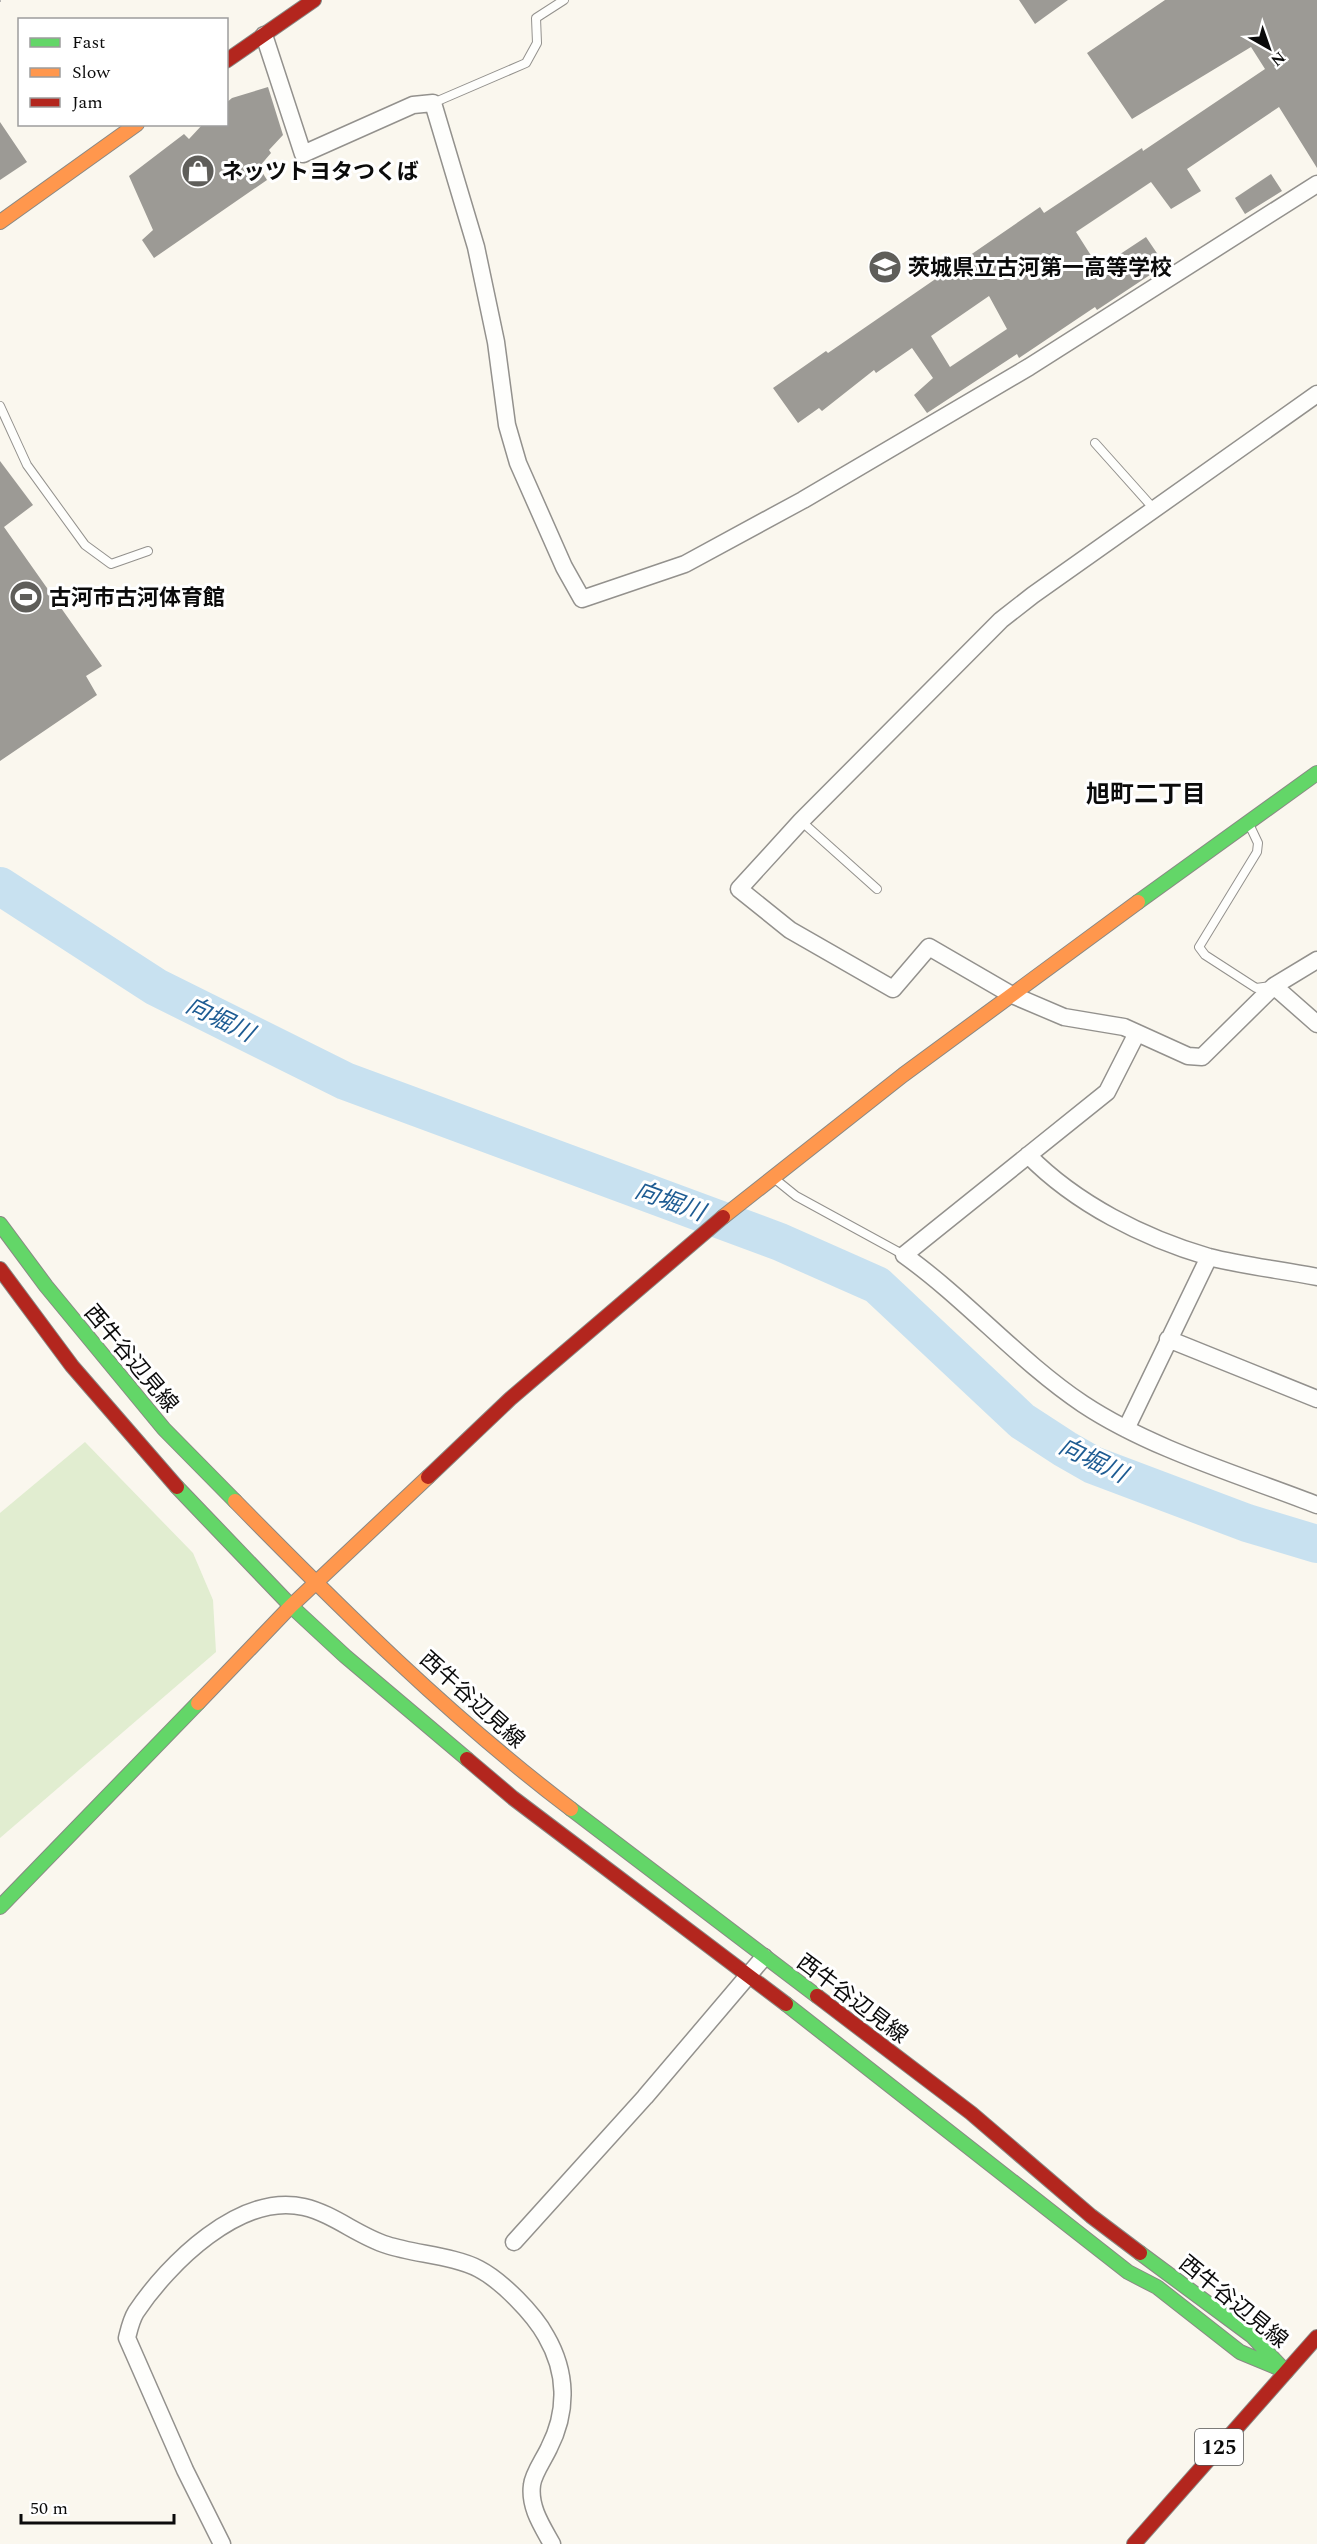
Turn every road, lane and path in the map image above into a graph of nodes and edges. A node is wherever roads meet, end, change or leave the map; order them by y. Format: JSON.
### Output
{"nodes":[{"id":1,"x":314,"y":0,"type":"edge"},
{"id":2,"x":564,"y":0,"type":"edge"},
{"id":3,"x":264,"y":35,"type":"junction"},
{"id":4,"x":228,"y":60,"type":"edge"},
{"id":5,"x":433,"y":103,"type":"junction"},
{"id":6,"x":134,"y":126,"type":"edge"},
{"id":7,"x":1317,"y":184,"type":"edge"},
{"id":8,"x":0,"y":222,"type":"edge"},
{"id":9,"x":1317,"y":394,"type":"edge"},
{"id":10,"x":0,"y":406,"type":"edge"},
{"id":11,"x":1095,"y":443,"type":"dead end"},
{"id":12,"x":1154,"y":509,"type":"junction"},
{"id":13,"x":148,"y":551,"type":"dead end"},
{"id":14,"x":1317,"y":773,"type":"edge"},
{"id":15,"x":801,"y":821,"type":"junction"},
{"id":16,"x":1248,"y":822,"type":"junction"},
{"id":17,"x":877,"y":889,"type":"dead end"},
{"id":18,"x":1317,"y":960,"type":"edge"},
{"id":19,"x":1274,"y":986,"type":"junction"},
{"id":20,"x":1010,"y":994,"type":"junction"},
{"id":21,"x":1317,"y":1024,"type":"edge"},
{"id":22,"x":1137,"y":1033,"type":"junction"},
{"id":23,"x":1028,"y":1155,"type":"junction"},
{"id":24,"x":772,"y":1177,"type":"junction"},
{"id":25,"x":0,"y":1224,"type":"edge"},
{"id":26,"x":904,"y":1255,"type":"junction"},
{"id":27,"x":1209,"y":1257,"type":"junction"},
{"id":28,"x":0,"y":1269,"type":"edge"},
{"id":29,"x":1317,"y":1277,"type":"edge"},
{"id":30,"x":1168,"y":1339,"type":"junction"},
{"id":31,"x":1317,"y":1399,"type":"edge"},
{"id":32,"x":1126,"y":1429,"type":"junction"},
{"id":33,"x":1317,"y":1505,"type":"edge"},
{"id":34,"x":315,"y":1582,"type":"junction"},
{"id":35,"x":291,"y":1606,"type":"junction"},
{"id":36,"x":0,"y":1907,"type":"edge"},
{"id":37,"x":764,"y":1958,"type":"junction"},
{"id":38,"x":749,"y":1976,"type":"junction"},
{"id":39,"x":514,"y":2242,"type":"dead end"},
{"id":40,"x":1317,"y":2337,"type":"edge"},
{"id":41,"x":1286,"y":2372,"type":"junction"},
{"id":42,"x":222,"y":2544,"type":"edge"},
{"id":43,"x":552,"y":2544,"type":"edge"},
{"id":44,"x":1134,"y":2544,"type":"edge"}],
"edges":[{"from":1,"to":3,"type":"main road"},
{"from":2,"to":5,"type":"lane"},
{"from":3,"to":4,"type":"main road"},
{"from":3,"to":5,"type":"street"},
{"from":5,"to":7,"type":"street"},
{"from":6,"to":8,"type":"main road"},
{"from":9,"to":12,"type":"street"},
{"from":10,"to":13,"type":"lane"},
{"from":11,"to":12,"type":"lane"},
{"from":12,"to":15,"type":"street"},
{"from":14,"to":16,"type":"main road"},
{"from":15,"to":17,"type":"lane"},
{"from":15,"to":20,"type":"street"},
{"from":16,"to":19,"type":"lane"},
{"from":16,"to":20,"type":"main road"},
{"from":18,"to":19,"type":"street"},
{"from":19,"to":21,"type":"street"},
{"from":19,"to":22,"type":"street"},
{"from":20,"to":22,"type":"street"},
{"from":20,"to":24,"type":"main road"},
{"from":22,"to":23,"type":"street"},
{"from":23,"to":26,"type":"street"},
{"from":23,"to":27,"type":"street"},
{"from":24,"to":26,"type":"lane"},
{"from":24,"to":34,"type":"main road"},
{"from":25,"to":34,"type":"main road","name":"西牛谷辺見線"},
{"from":26,"to":32,"type":"street"},
{"from":27,"to":29,"type":"street"},
{"from":27,"to":30,"type":"street"},
{"from":28,"to":35,"type":"main road","name":"西牛谷辺見線"},
{"from":30,"to":31,"type":"street"},
{"from":30,"to":32,"type":"street"},
{"from":32,"to":33,"type":"street"},
{"from":34,"to":35,"type":"main road"},
{"from":34,"to":37,"type":"main road","name":"西牛谷辺見線"},
{"from":35,"to":36,"type":"main road"},
{"from":35,"to":38,"type":"main road","name":"西牛谷辺見線"},
{"from":37,"to":38,"type":"street"},
{"from":37,"to":41,"type":"main road","name":"西牛谷辺見線"},
{"from":38,"to":39,"type":"street"},
{"from":38,"to":41,"type":"main road","name":"西牛谷辺見線"},
{"from":40,"to":41,"type":"main road","number":"125"},
{"from":41,"to":44,"type":"main road","number":"125"},
{"from":42,"to":43,"type":"street"}]}
